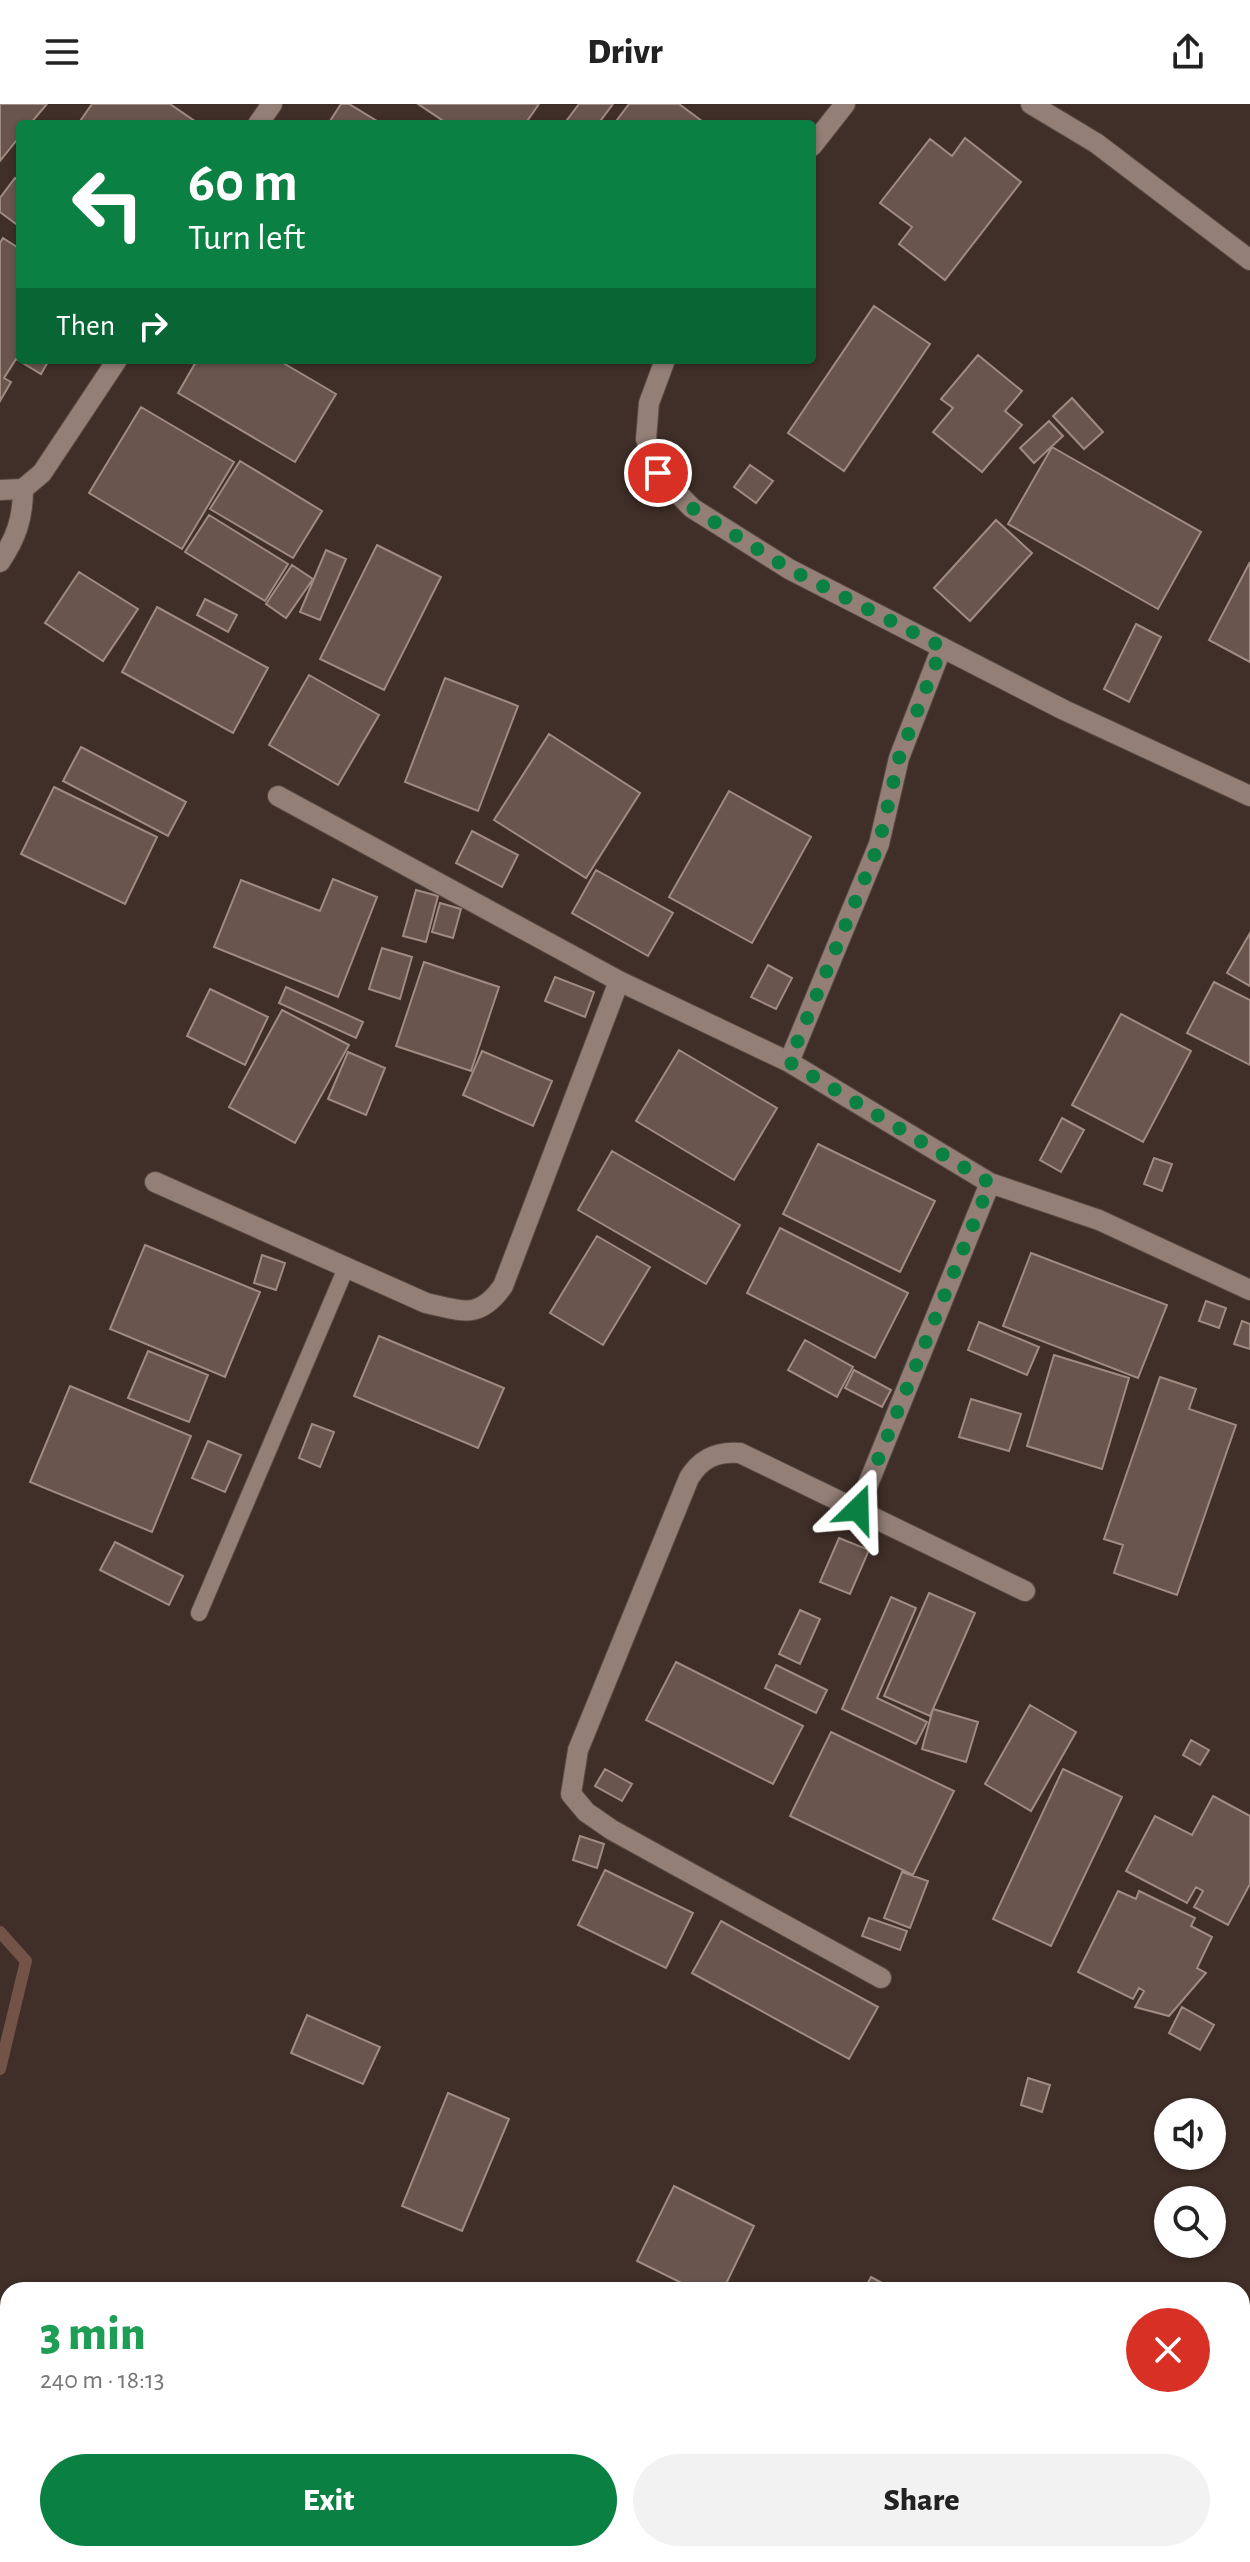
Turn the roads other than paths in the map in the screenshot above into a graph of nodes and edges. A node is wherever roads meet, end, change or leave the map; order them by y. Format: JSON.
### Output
{"nodes":[{"id":1,"x":845,"y":104,"type":"edge"},
{"id":2,"x":1031,"y":104,"type":"edge"},
{"id":3,"x":816,"y":141,"type":"edge"},
{"id":4,"x":1250,"y":260,"type":"edge"},
{"id":5,"x":114,"y":364,"type":"edge"},
{"id":6,"x":664,"y":364,"type":"edge"},
{"id":7,"x":23,"y":489,"type":"junction"},
{"id":8,"x":0,"y":490,"type":"edge"},
{"id":9,"x":0,"y":562,"type":"edge"},
{"id":10,"x":942,"y":647,"type":"junction"},
{"id":11,"x":278,"y":796,"type":"dead end"},
{"id":12,"x":1250,"y":796,"type":"edge"},
{"id":13,"x":619,"y":981,"type":"junction"},
{"id":14,"x":789,"y":1062,"type":"junction"},
{"id":15,"x":155,"y":1182,"type":"dead end"},
{"id":16,"x":990,"y":1183,"type":"junction"},
{"id":17,"x":346,"y":1268,"type":"junction"},
{"id":18,"x":1250,"y":1290,"type":"edge"},
{"id":19,"x":858,"y":1509,"type":"junction"},
{"id":20,"x":1025,"y":1591,"type":"dead end"},
{"id":21,"x":199,"y":1613,"type":"dead end"},
{"id":22,"x":881,"y":1978,"type":"dead end"}],
"edges":[{"from":1,"to":3,"type":"street"},
{"from":2,"to":4,"type":"street"},
{"from":5,"to":7,"type":"street"},
{"from":6,"to":10,"type":"street"},
{"from":7,"to":8,"type":"street"},
{"from":7,"to":9,"type":"street"},
{"from":10,"to":12,"type":"street"},
{"from":10,"to":14,"type":"street"},
{"from":11,"to":13,"type":"street"},
{"from":13,"to":14,"type":"street"},
{"from":13,"to":17,"type":"street"},
{"from":14,"to":16,"type":"street"},
{"from":15,"to":17,"type":"street"},
{"from":16,"to":18,"type":"street"},
{"from":16,"to":19,"type":"street"},
{"from":17,"to":21,"type":"lane"},
{"from":19,"to":20,"type":"street"},
{"from":19,"to":22,"type":"street"}]}
